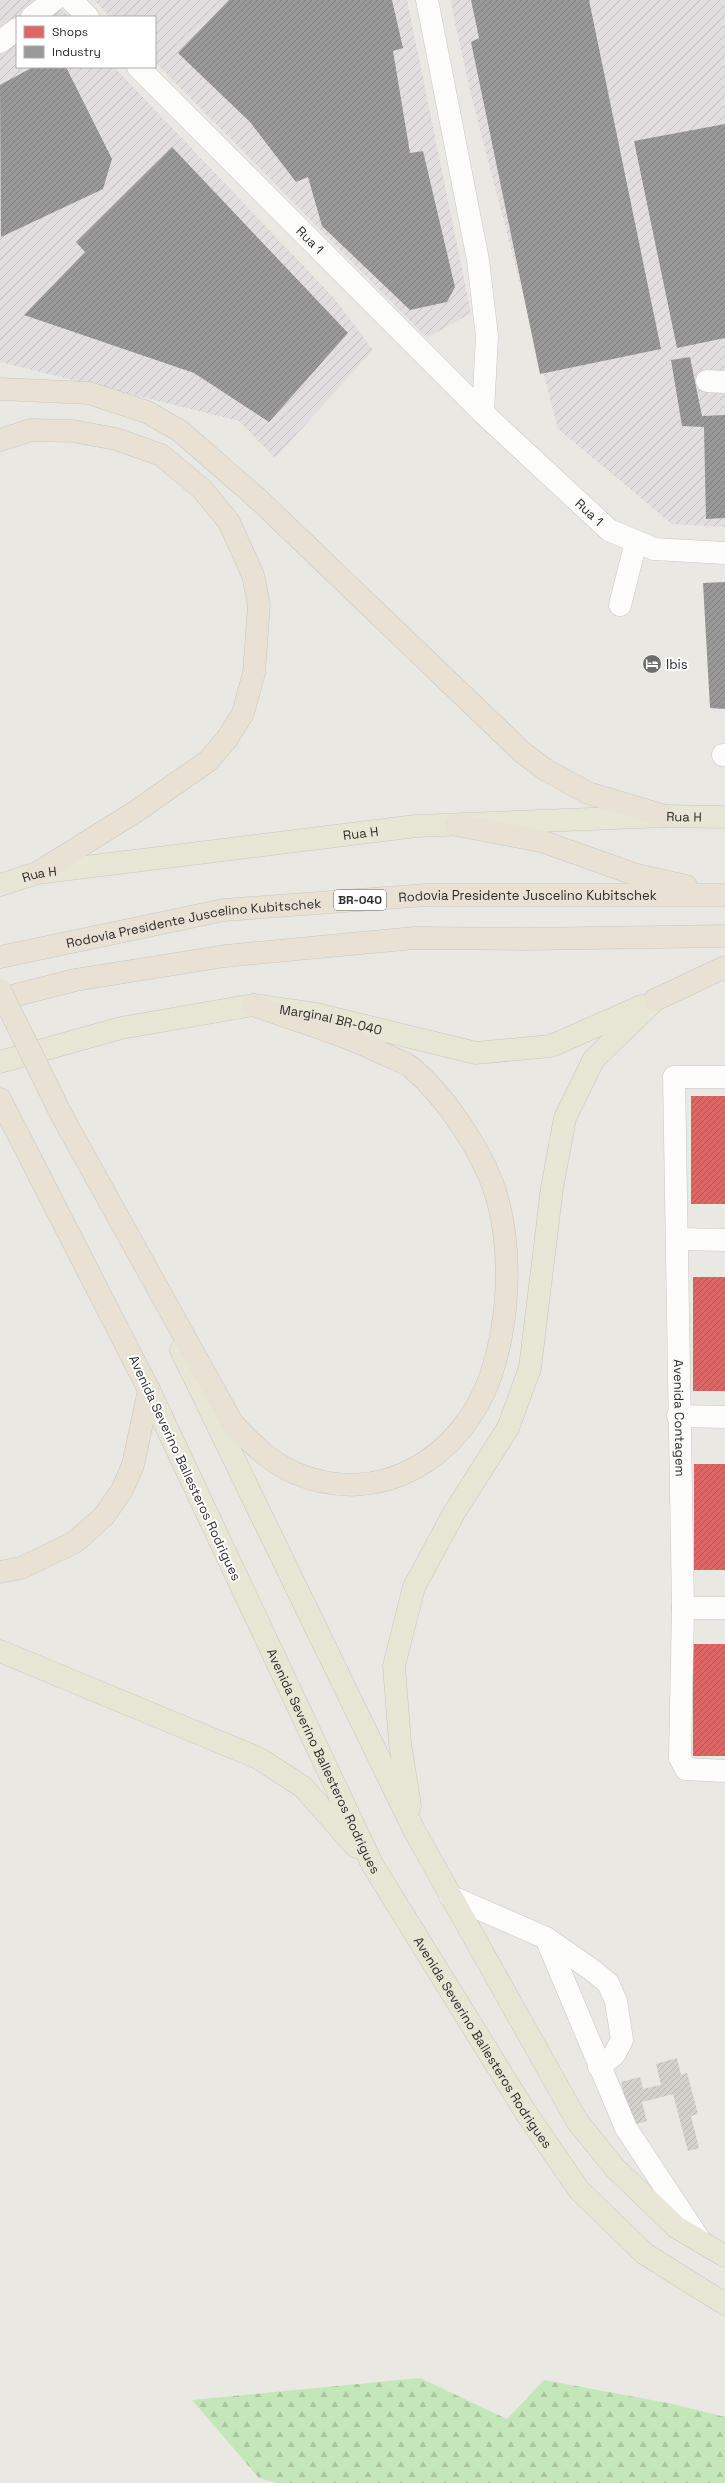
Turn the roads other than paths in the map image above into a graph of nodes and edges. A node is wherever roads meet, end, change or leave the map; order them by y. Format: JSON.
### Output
{"nodes":[{"id":1,"x":54,"y":0,"type":"edge"},
{"id":2,"x":71,"y":0,"type":"edge"},
{"id":3,"x":427,"y":0,"type":"edge"},
{"id":4,"x":33,"y":16,"type":"edge"},
{"id":5,"x":87,"y":16,"type":"edge"},
{"id":6,"x":16,"y":30,"type":"edge"},
{"id":7,"x":0,"y":42,"type":"edge"},
{"id":8,"x":139,"y":68,"type":"edge"},
{"id":9,"x":0,"y":389,"type":"edge"},
{"id":10,"x":482,"y":413,"type":"junction"},
{"id":11,"x":0,"y":440,"type":"edge"},
{"id":12,"x":636,"y":542,"type":"junction"},
{"id":13,"x":725,"y":553,"type":"edge"},
{"id":14,"x":620,"y":604,"type":"dead end"},
{"id":15,"x":665,"y":816,"type":"junction"},
{"id":16,"x":725,"y":817,"type":"edge"},
{"id":17,"x":456,"y":825,"type":"junction"},
{"id":18,"x":37,"y":873,"type":"junction"},
{"id":19,"x":0,"y":885,"type":"edge"},
{"id":20,"x":724,"y":895,"type":"edge"},
{"id":21,"x":725,"y":936,"type":"edge"},
{"id":22,"x":0,"y":957,"type":"edge"},
{"id":23,"x":725,"y":967,"type":"edge"},
{"id":24,"x":0,"y":990,"type":"edge"},
{"id":25,"x":0,"y":999,"type":"edge"},
{"id":26,"x":655,"y":1000,"type":"junction"},
{"id":27,"x":253,"y":1005,"type":"junction"},
{"id":28,"x":0,"y":1062,"type":"edge"},
{"id":29,"x":725,"y":1077,"type":"edge"},
{"id":30,"x":0,"y":1099,"type":"edge"},
{"id":31,"x":117,"y":1216,"type":"junction"},
{"id":32,"x":678,"y":1239,"type":"junction"},
{"id":33,"x":725,"y":1240,"type":"edge"},
{"id":34,"x":149,"y":1390,"type":"junction"},
{"id":35,"x":678,"y":1416,"type":"junction"},
{"id":36,"x":725,"y":1417,"type":"edge"},
{"id":37,"x":0,"y":1572,"type":"edge"},
{"id":38,"x":683,"y":1608,"type":"junction"},
{"id":39,"x":725,"y":1608,"type":"edge"},
{"id":40,"x":0,"y":1651,"type":"edge"},
{"id":41,"x":725,"y":1771,"type":"edge"},
{"id":42,"x":414,"y":1830,"type":"junction"},
{"id":43,"x":372,"y":1864,"type":"junction"},
{"id":44,"x":450,"y":1896,"type":"junction"},
{"id":45,"x":546,"y":1938,"type":"junction"},
{"id":46,"x":599,"y":2066,"type":"junction"},
{"id":47,"x":701,"y":2242,"type":"junction"},
{"id":48,"x":725,"y":2256,"type":"edge"},
{"id":49,"x":725,"y":2304,"type":"edge"}],
"edges":[{"from":1,"to":4,"type":"lane"},
{"from":2,"to":5,"type":"lane"},
{"from":3,"to":10,"type":"lane"},
{"from":6,"to":7,"type":"lane"},
{"from":8,"to":10,"type":"lane","name":"Rua 1"},
{"from":9,"to":15,"type":"highway"},
{"from":10,"to":12,"type":"lane","name":"Rua 1"},
{"from":11,"to":18,"type":"highway"},
{"from":12,"to":13,"type":"lane","name":"Rua 1"},
{"from":12,"to":14,"type":"lane"},
{"from":15,"to":16,"type":"main road","name":"Rua H"},
{"from":15,"to":17,"type":"main road","name":"Rua H"},
{"from":17,"to":18,"type":"main road","name":"Rua H"},
{"from":17,"to":20,"type":"highway"},
{"from":18,"to":19,"type":"main road","name":"Rua H"},
{"from":20,"to":22,"type":"highway","name":"Rodovia Presidente Juscelino Kubitschek","number":"BR-040"},
{"from":21,"to":25,"type":"highway"},
{"from":23,"to":26,"type":"highway"},
{"from":24,"to":31,"type":"highway","bridge":true},
{"from":26,"to":27,"type":"main road","name":"Marginal BR-040"},
{"from":26,"to":42,"type":"main road"},
{"from":27,"to":28,"type":"main road","name":"Marginal BR-040"},
{"from":27,"to":31,"type":"highway"},
{"from":29,"to":32,"type":"lane","name":"Avenida Contagem"},
{"from":30,"to":34,"type":"highway","name":"Avenida Severino Ballesteros Rodrigues"},
{"from":31,"to":42,"type":"main road"},
{"from":32,"to":33,"type":"lane"},
{"from":32,"to":35,"type":"lane","name":"Avenida Contagem"},
{"from":34,"to":37,"type":"highway"},
{"from":34,"to":43,"type":"main road","name":"Avenida Severino Ballesteros Rodrigues"},
{"from":35,"to":36,"type":"lane"},
{"from":35,"to":38,"type":"lane","name":"Avenida Contagem"},
{"from":38,"to":39,"type":"lane"},
{"from":38,"to":41,"type":"lane","name":"Avenida Contagem"},
{"from":40,"to":43,"type":"main road"},
{"from":42,"to":44,"type":"main road"},
{"from":43,"to":49,"type":"main road","name":"Avenida Severino Ballesteros Rodrigues"},
{"from":44,"to":45,"type":"lane"},
{"from":44,"to":47,"type":"main road"},
{"from":45,"to":46,"type":"lane"},
{"from":45,"to":46,"type":"lane"},
{"from":46,"to":47,"type":"lane"},
{"from":47,"to":48,"type":"main road"}]}
